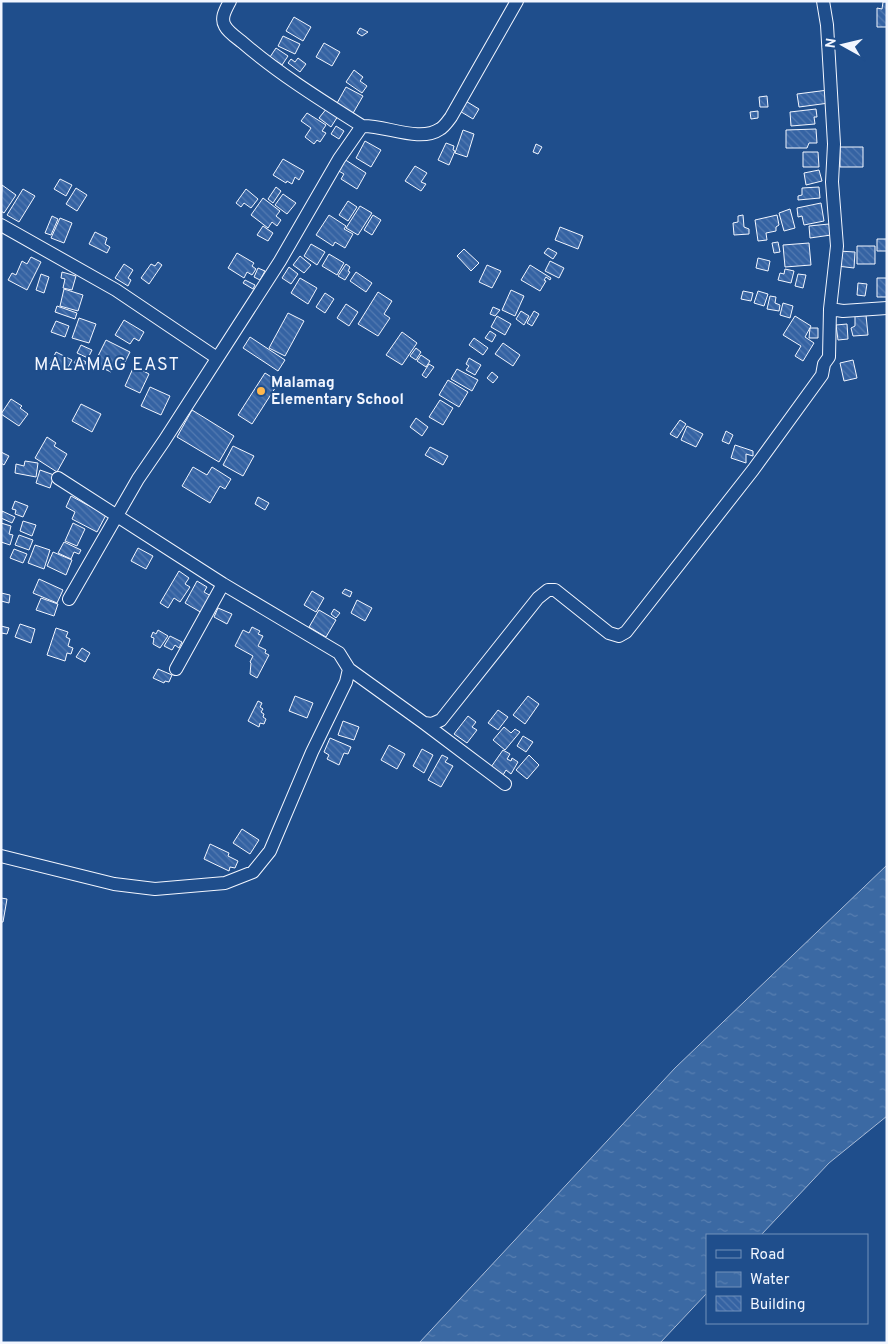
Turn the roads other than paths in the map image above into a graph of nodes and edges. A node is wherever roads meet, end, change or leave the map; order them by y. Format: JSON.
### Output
{"nodes":[{"id":1,"x":230,"y":1,"type":"edge"},
{"id":2,"x":517,"y":1,"type":"edge"},
{"id":3,"x":823,"y":1,"type":"edge"},
{"id":4,"x":362,"y":126,"type":"junction"},
{"id":5,"x":1,"y":225,"type":"edge"},
{"id":6,"x":887,"y":308,"type":"edge"},
{"id":7,"x":830,"y":309,"type":"junction"},
{"id":8,"x":217,"y":358,"type":"junction"},
{"id":9,"x":58,"y":478,"type":"dead end"},
{"id":10,"x":116,"y":516,"type":"junction"},
{"id":11,"x":223,"y":584,"type":"junction"},
{"id":12,"x":69,"y":599,"type":"dead end"},
{"id":13,"x":176,"y":669,"type":"dead end"},
{"id":14,"x":348,"y":669,"type":"junction"},
{"id":15,"x":424,"y":723,"type":"junction"},
{"id":16,"x":504,"y":784,"type":"dead end"},
{"id":17,"x":1,"y":856,"type":"edge"}],
"edges":[{"from":1,"to":4,"type":"street"},
{"from":2,"to":4,"type":"street"},
{"from":3,"to":7,"type":"street"},
{"from":4,"to":8,"type":"street"},
{"from":5,"to":8,"type":"street"},
{"from":6,"to":7,"type":"street"},
{"from":7,"to":15,"type":"street"},
{"from":8,"to":10,"type":"street"},
{"from":9,"to":10,"type":"street"},
{"from":10,"to":11,"type":"street"},
{"from":10,"to":12,"type":"street"},
{"from":11,"to":13,"type":"street"},
{"from":11,"to":14,"type":"street"},
{"from":14,"to":15,"type":"street"},
{"from":14,"to":17,"type":"street"},
{"from":15,"to":16,"type":"street"}]}
